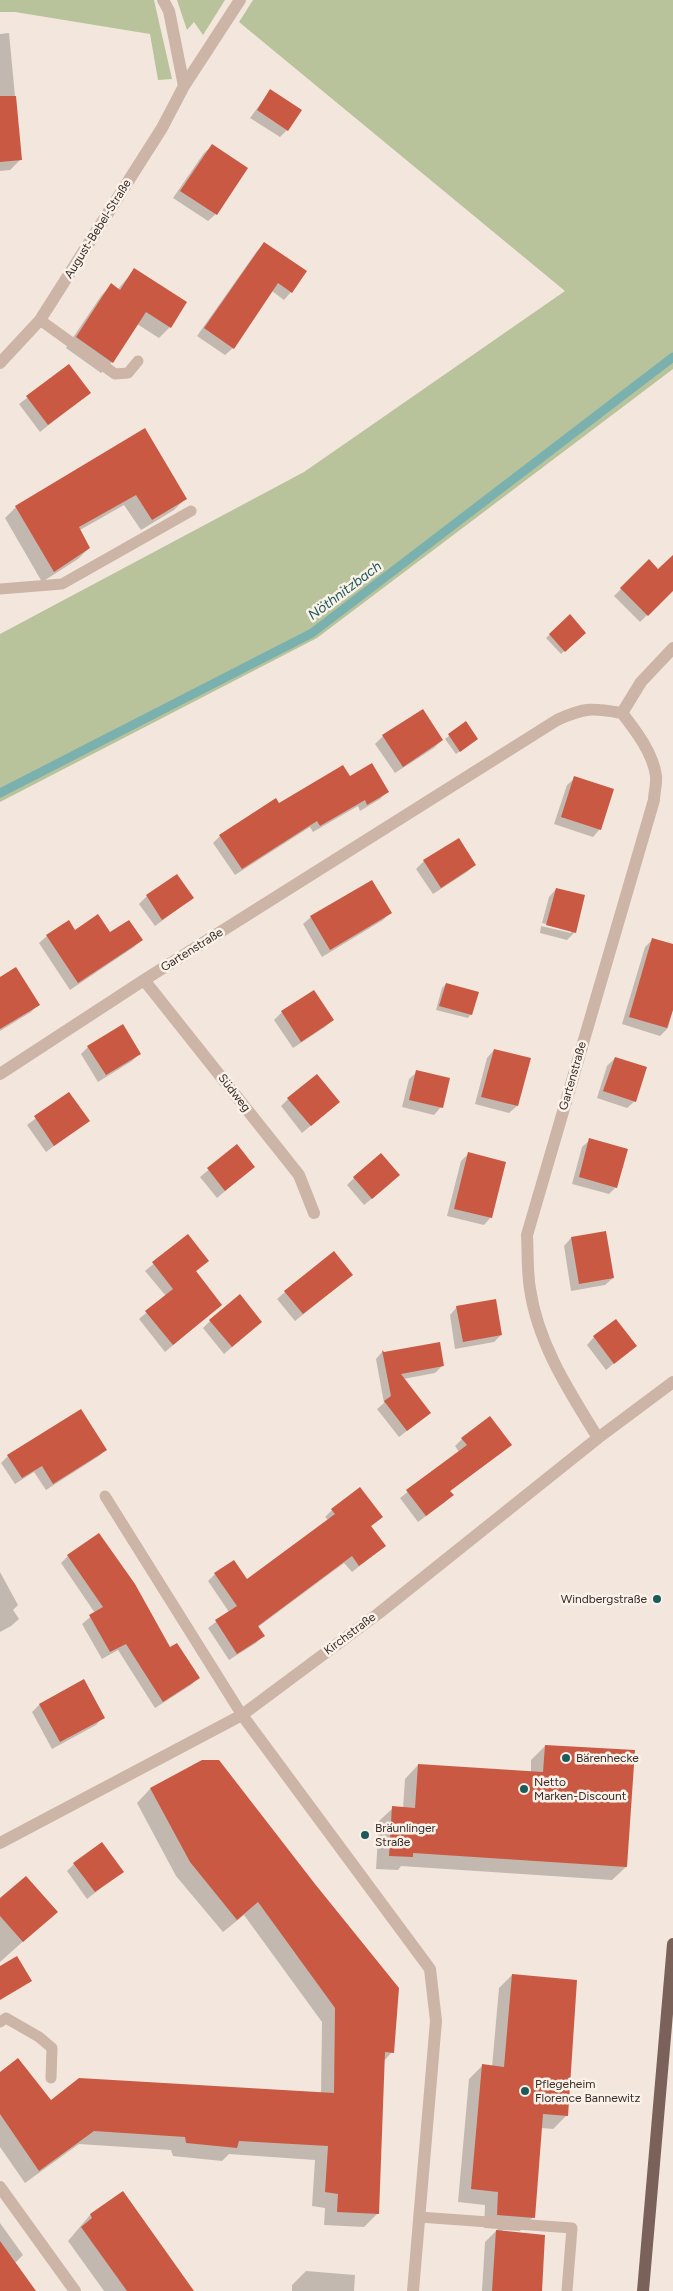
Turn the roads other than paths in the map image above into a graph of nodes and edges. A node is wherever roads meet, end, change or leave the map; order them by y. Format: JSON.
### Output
{"nodes":[{"id":1,"x":163,"y":0,"type":"edge"},
{"id":2,"x":240,"y":0,"type":"edge"},
{"id":3,"x":184,"y":86,"type":"junction"},
{"id":4,"x":40,"y":320,"type":"junction"},
{"id":5,"x":138,"y":362,"type":"dead end"},
{"id":6,"x":0,"y":363,"type":"edge"},
{"id":7,"x":191,"y":511,"type":"dead end"},
{"id":8,"x":0,"y":589,"type":"edge"},
{"id":9,"x":673,"y":648,"type":"edge"},
{"id":10,"x":622,"y":713,"type":"junction"},
{"id":11,"x":144,"y":980,"type":"junction"},
{"id":12,"x":0,"y":1074,"type":"edge"},
{"id":13,"x":314,"y":1213,"type":"dead end"},
{"id":14,"x":673,"y":1382,"type":"edge"},
{"id":15,"x":598,"y":1438,"type":"junction"},
{"id":16,"x":105,"y":1496,"type":"dead end"},
{"id":17,"x":242,"y":1715,"type":"junction"},
{"id":18,"x":0,"y":1843,"type":"edge"},
{"id":19,"x":673,"y":1944,"type":"edge"},
{"id":20,"x":0,"y":2022,"type":"edge"},
{"id":21,"x":51,"y":2078,"type":"dead end"},
{"id":22,"x":0,"y":2187,"type":"edge"},
{"id":23,"x":419,"y":2217,"type":"junction"},
{"id":24,"x":75,"y":2291,"type":"edge"},
{"id":25,"x":413,"y":2291,"type":"edge"},
{"id":26,"x":567,"y":2291,"type":"edge"},
{"id":27,"x":643,"y":2291,"type":"edge"}],
"edges":[{"from":1,"to":3,"type":"street"},
{"from":2,"to":3,"type":"street","name":"August-Bebel-Straße"},
{"from":3,"to":4,"type":"street","name":"August-Bebel-Straße"},
{"from":4,"to":5,"type":"lane"},
{"from":4,"to":6,"type":"street","name":"August-Bebel-Straße"},
{"from":7,"to":8,"type":"lane"},
{"from":9,"to":10,"type":"street"},
{"from":10,"to":11,"type":"street","name":"Gartenstraße"},
{"from":10,"to":15,"type":"street","name":"Gartenstraße"},
{"from":11,"to":12,"type":"street","name":"Gartenstraße"},
{"from":11,"to":13,"type":"street","name":"Südweg"},
{"from":14,"to":15,"type":"street","name":"Kirchstraße"},
{"from":15,"to":17,"type":"street","name":"Kirchstraße"},
{"from":16,"to":17,"type":"lane"},
{"from":17,"to":18,"type":"street","name":"Kirchstraße"},
{"from":17,"to":23,"type":"street"},
{"from":19,"to":27,"type":"main road"},
{"from":20,"to":21,"type":"lane"},
{"from":22,"to":24,"type":"street"},
{"from":23,"to":25,"type":"street"},
{"from":23,"to":26,"type":"lane"}]}
